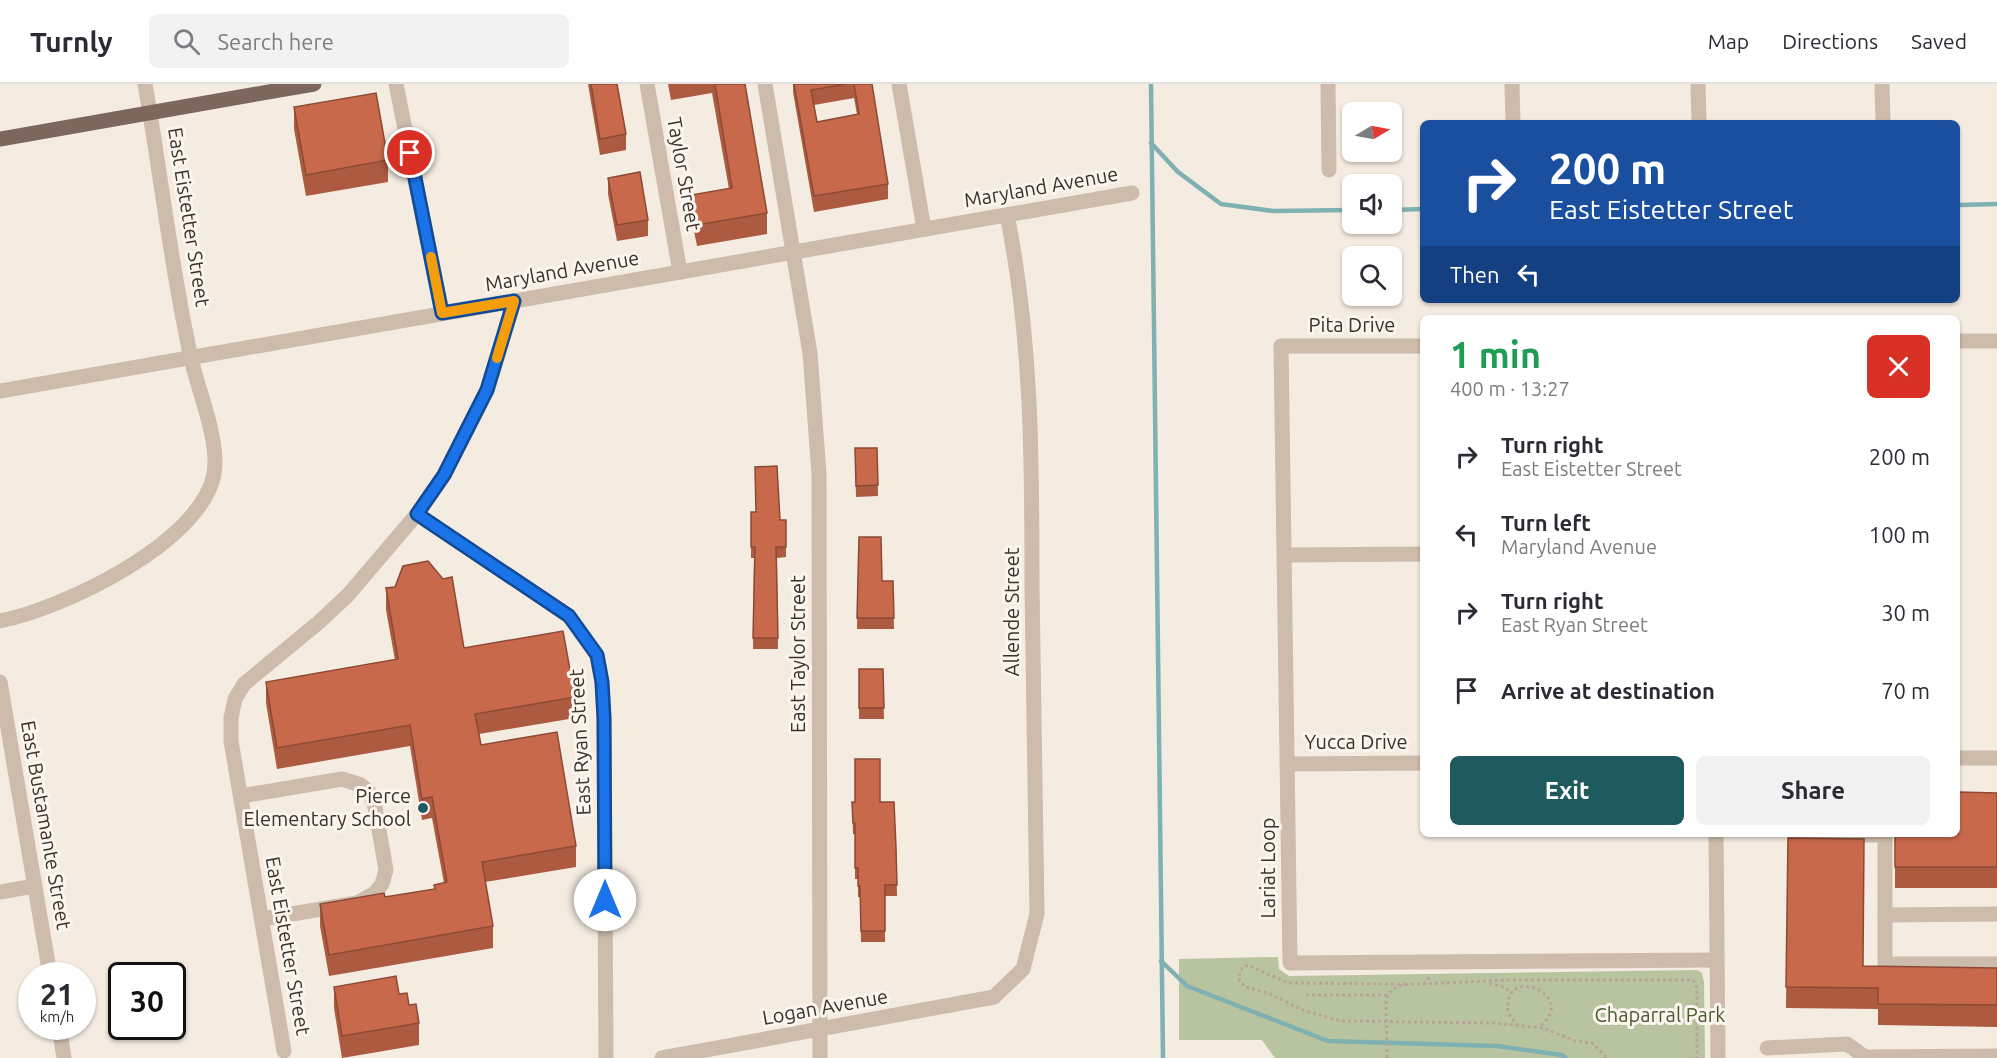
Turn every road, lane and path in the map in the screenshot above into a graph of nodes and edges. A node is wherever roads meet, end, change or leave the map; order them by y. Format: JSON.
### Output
{"nodes":[{"id":1,"x":146,"y":84,"type":"edge"},
{"id":2,"x":314,"y":84,"type":"edge"},
{"id":3,"x":396,"y":84,"type":"edge"},
{"id":4,"x":647,"y":84,"type":"edge"},
{"id":5,"x":765,"y":84,"type":"edge"},
{"id":6,"x":899,"y":84,"type":"edge"},
{"id":7,"x":1328,"y":84,"type":"edge"},
{"id":8,"x":1512,"y":84,"type":"edge"},
{"id":9,"x":1698,"y":84,"type":"edge"},
{"id":10,"x":1882,"y":84,"type":"edge"},
{"id":11,"x":150,"y":112,"type":"junction"},
{"id":12,"x":1513,"y":120,"type":"edge"},
{"id":13,"x":1699,"y":120,"type":"edge"},
{"id":14,"x":1882,"y":120,"type":"edge"},
{"id":15,"x":0,"y":139,"type":"edge"},
{"id":16,"x":1329,"y":170,"type":"dead end"},
{"id":17,"x":1132,"y":193,"type":"dead end"},
{"id":18,"x":1007,"y":215,"type":"junction"},
{"id":19,"x":924,"y":229,"type":"junction"},
{"id":20,"x":794,"y":252,"type":"junction"},
{"id":21,"x":681,"y":272,"type":"junction"},
{"id":22,"x":514,"y":301,"type":"junction"},
{"id":23,"x":442,"y":313,"type":"junction"},
{"id":24,"x":1997,"y":340,"type":"edge"},
{"id":25,"x":1960,"y":341,"type":"edge"},
{"id":26,"x":1281,"y":346,"type":"joint"},
{"id":27,"x":1420,"y":346,"type":"edge"},
{"id":28,"x":191,"y":357,"type":"junction"},
{"id":29,"x":0,"y":391,"type":"edge"},
{"id":30,"x":417,"y":514,"type":"junction"},
{"id":31,"x":1420,"y":554,"type":"edge"},
{"id":32,"x":1286,"y":555,"type":"junction"},
{"id":33,"x":0,"y":621,"type":"edge"},
{"id":34,"x":0,"y":682,"type":"edge"},
{"id":35,"x":6,"y":754,"type":"edge"},
{"id":36,"x":1960,"y":758,"type":"edge"},
{"id":37,"x":1997,"y":758,"type":"edge"},
{"id":38,"x":1420,"y":763,"type":"edge"},
{"id":39,"x":1288,"y":764,"type":"junction"},
{"id":40,"x":241,"y":796,"type":"junction"},
{"id":41,"x":1716,"y":837,"type":"edge"},
{"id":42,"x":1885,"y":837,"type":"edge"},
{"id":43,"x":34,"y":886,"type":"junction"},
{"id":44,"x":0,"y":892,"type":"edge"},
{"id":45,"x":1997,"y":914,"type":"edge"},
{"id":46,"x":1885,"y":915,"type":"junction"},
{"id":47,"x":262,"y":920,"type":"junction"},
{"id":48,"x":1717,"y":960,"type":"junction"},
{"id":49,"x":48,"y":962,"type":"edge"},
{"id":50,"x":1997,"y":964,"type":"edge"},
{"id":51,"x":1537,"y":974,"type":"dead end"},
{"id":52,"x":1432,"y":975,"type":"dead end"},
{"id":53,"x":1536,"y":980,"type":"junction"},
{"id":54,"x":1488,"y":983,"type":"junction"},
{"id":55,"x":1406,"y":984,"type":"junction"},
{"id":56,"x":1423,"y":984,"type":"junction"},
{"id":57,"x":1534,"y":987,"type":"junction"},
{"id":58,"x":1512,"y":993,"type":"junction"},
{"id":59,"x":1388,"y":994,"type":"junction"},
{"id":60,"x":1306,"y":995,"type":"dead end"},
{"id":61,"x":994,"y":997,"type":"joint"},
{"id":62,"x":1387,"y":1021,"type":"junction"},
{"id":63,"x":1522,"y":1028,"type":"junction"},
{"id":64,"x":1538,"y":1028,"type":"junction"},
{"id":65,"x":818,"y":1030,"type":"junction"},
{"id":66,"x":1697,"y":1033,"type":"junction"},
{"id":67,"x":1703,"y":1033,"type":"dead end"},
{"id":68,"x":61,"y":1040,"type":"edge"},
{"id":69,"x":1767,"y":1048,"type":"dead end"},
{"id":70,"x":283,"y":1056,"type":"edge"},
{"id":71,"x":1997,"y":1056,"type":"edge"},
{"id":72,"x":1895,"y":1057,"type":"edge"},
{"id":73,"x":64,"y":1058,"type":"edge"},
{"id":74,"x":606,"y":1058,"type":"edge"},
{"id":75,"x":662,"y":1058,"type":"edge"},
{"id":76,"x":820,"y":1058,"type":"edge"},
{"id":77,"x":1387,"y":1058,"type":"edge"},
{"id":78,"x":1607,"y":1058,"type":"edge"},
{"id":79,"x":1697,"y":1058,"type":"edge"},
{"id":80,"x":1718,"y":1058,"type":"edge"}],
"edges":[{"from":1,"to":11,"type":"street","name":"East Eistetter Street"},
{"from":2,"to":11,"type":"main road"},
{"from":3,"to":23,"type":"street"},
{"from":4,"to":21,"type":"street","name":"Taylor Street"},
{"from":5,"to":20,"type":"street","name":"East Taylor Street"},
{"from":6,"to":19,"type":"street"},
{"from":7,"to":16,"type":"street"},
{"from":8,"to":12,"type":"street"},
{"from":9,"to":13,"type":"street"},
{"from":10,"to":14,"type":"street"},
{"from":11,"to":15,"type":"main road"},
{"from":11,"to":28,"type":"street","name":"East Eistetter Street"},
{"from":17,"to":18,"type":"street","name":"Maryland Avenue"},
{"from":18,"to":19,"type":"street","name":"Maryland Avenue"},
{"from":18,"to":61,"type":"street","name":"Allende Street"},
{"from":19,"to":20,"type":"street","name":"Maryland Avenue"},
{"from":20,"to":21,"type":"street","name":"Maryland Avenue"},
{"from":20,"to":65,"type":"street","name":"East Taylor Street"},
{"from":21,"to":22,"type":"street","name":"Maryland Avenue"},
{"from":22,"to":23,"type":"street","name":"Maryland Avenue"},
{"from":22,"to":30,"type":"street","name":"East Eistetter Street"},
{"from":23,"to":28,"type":"street","name":"Maryland Avenue"},
{"from":24,"to":25,"type":"street"},
{"from":26,"to":27,"type":"street","name":"Pita Drive"},
{"from":26,"to":32,"type":"street","name":"Lariat Loop"},
{"from":28,"to":29,"type":"street","name":"Maryland Avenue"},
{"from":28,"to":33,"type":"street","name":"East Eistetter Street"},
{"from":30,"to":40,"type":"street","name":"East Eistetter Street"},
{"from":30,"to":74,"type":"street","name":"East Ryan Street"},
{"from":31,"to":32,"type":"street"},
{"from":32,"to":39,"type":"street","name":"Lariat Loop"},
{"from":34,"to":35,"type":"street","name":"East Bustamante Street"},
{"from":35,"to":43,"type":"street","name":"East Bustamante Street"},
{"from":36,"to":37,"type":"street"},
{"from":38,"to":39,"type":"street","name":"Yucca Drive"},
{"from":39,"to":48,"type":"street","name":"Lariat Loop"},
{"from":40,"to":47,"type":"street","name":"East Eistetter Street"},
{"from":40,"to":47,"type":"street"},
{"from":41,"to":48,"type":"street"},
{"from":42,"to":46,"type":"street"},
{"from":43,"to":44,"type":"street"},
{"from":43,"to":49,"type":"street","name":"East Bustamante Street"},
{"from":45,"to":46,"type":"street"},
{"from":46,"to":50,"type":"street"},
{"from":47,"to":70,"type":"street","name":"East Eistetter Street"},
{"from":48,"to":80,"type":"street"},
{"from":51,"to":53,"type":"path"},
{"from":52,"to":56,"type":"path"},
{"from":53,"to":54,"type":"path"},
{"from":53,"to":57,"type":"path"},
{"from":53,"to":66,"type":"path"},
{"from":54,"to":56,"type":"path"},
{"from":54,"to":58,"type":"path"},
{"from":55,"to":56,"type":"path"},
{"from":55,"to":59,"type":"path"},
{"from":55,"to":62,"type":"path"},
{"from":57,"to":58,"type":"path"},
{"from":57,"to":64,"type":"path"},
{"from":58,"to":63,"type":"path"},
{"from":59,"to":60,"type":"path"},
{"from":59,"to":62,"type":"path"},
{"from":61,"to":65,"type":"street","name":"Logan Avenue"},
{"from":62,"to":63,"type":"path"},
{"from":62,"to":77,"type":"path"},
{"from":63,"to":64,"type":"path"},
{"from":64,"to":78,"type":"path"},
{"from":65,"to":75,"type":"street","name":"Logan Avenue"},
{"from":65,"to":76,"type":"street","name":"East Taylor Street"},
{"from":66,"to":67,"type":"path"},
{"from":66,"to":79,"type":"path"},
{"from":68,"to":73,"type":"street"},
{"from":69,"to":72,"type":"street"},
{"from":71,"to":72,"type":"street"}]}
